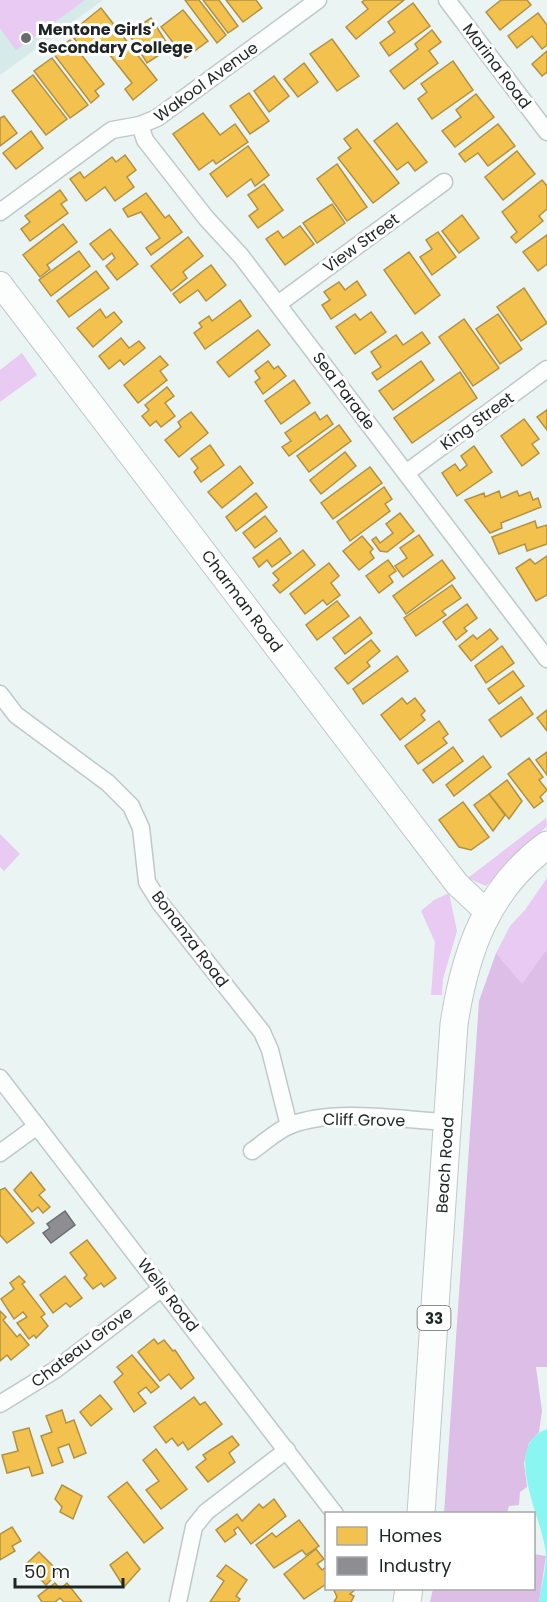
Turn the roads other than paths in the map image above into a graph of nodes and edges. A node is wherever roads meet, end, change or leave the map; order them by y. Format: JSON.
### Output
{"nodes":[{"id":1,"x":318,"y":0,"type":"edge"},
{"id":2,"x":447,"y":0,"type":"edge"},
{"id":3,"x":140,"y":125,"type":"junction"},
{"id":4,"x":547,"y":132,"type":"edge"},
{"id":5,"x":444,"y":182,"type":"dead end"},
{"id":6,"x":0,"y":212,"type":"edge"},
{"id":7,"x":0,"y":284,"type":"edge"},
{"id":8,"x":278,"y":304,"type":"junction"},
{"id":9,"x":547,"y":369,"type":"edge"},
{"id":10,"x":406,"y":473,"type":"junction"},
{"id":11,"x":546,"y":656,"type":"edge"},
{"id":12,"x":0,"y":694,"type":"edge"},
{"id":13,"x":547,"y":845,"type":"edge"},
{"id":14,"x":488,"y":913,"type":"junction"},
{"id":15,"x":0,"y":1077,"type":"edge"},
{"id":16,"x":448,"y":1122,"type":"junction"},
{"id":17,"x":37,"y":1126,"type":"junction"},
{"id":18,"x":289,"y":1126,"type":"junction"},
{"id":19,"x":252,"y":1151,"type":"dead end"},
{"id":20,"x":0,"y":1153,"type":"edge"},
{"id":21,"x":162,"y":1288,"type":"junction"},
{"id":22,"x":0,"y":1404,"type":"edge"},
{"id":23,"x":287,"y":1450,"type":"junction"},
{"id":24,"x":334,"y":1512,"type":"edge"},
{"id":25,"x":421,"y":1512,"type":"edge"},
{"id":26,"x":178,"y":1602,"type":"edge"}],
"edges":[{"from":1,"to":3,"type":"street","name":"Wakool Avenue"},
{"from":2,"to":4,"type":"street","name":"Marina Road"},
{"from":3,"to":6,"type":"street","name":"Wakool Avenue"},
{"from":3,"to":8,"type":"street","name":"Sea Parade"},
{"from":5,"to":8,"type":"street","name":"View Street"},
{"from":7,"to":14,"type":"main road","name":"Charman Road"},
{"from":8,"to":10,"type":"street","name":"Sea Parade"},
{"from":9,"to":10,"type":"street","name":"King Street"},
{"from":10,"to":11,"type":"street","name":"Sea Parade"},
{"from":12,"to":18,"type":"street","name":"Bonanza Road"},
{"from":13,"to":14,"type":"main road","name":"Beach Road","number":"33"},
{"from":14,"to":16,"type":"main road","name":"Beach Road","number":"33"},
{"from":15,"to":17,"type":"street","name":"Wells Road"},
{"from":16,"to":18,"type":"street","name":"Cliff Grove"},
{"from":16,"to":25,"type":"main road","name":"Beach Road","number":"33"},
{"from":17,"to":20,"type":"street"},
{"from":17,"to":21,"type":"street","name":"Wells Road"},
{"from":18,"to":19,"type":"street","name":"Cliff Grove"},
{"from":21,"to":22,"type":"street","name":"Chateau Grove"},
{"from":21,"to":23,"type":"street","name":"Wells Road"},
{"from":23,"to":24,"type":"street","name":"Wells Road"},
{"from":23,"to":26,"type":"street"}]}
